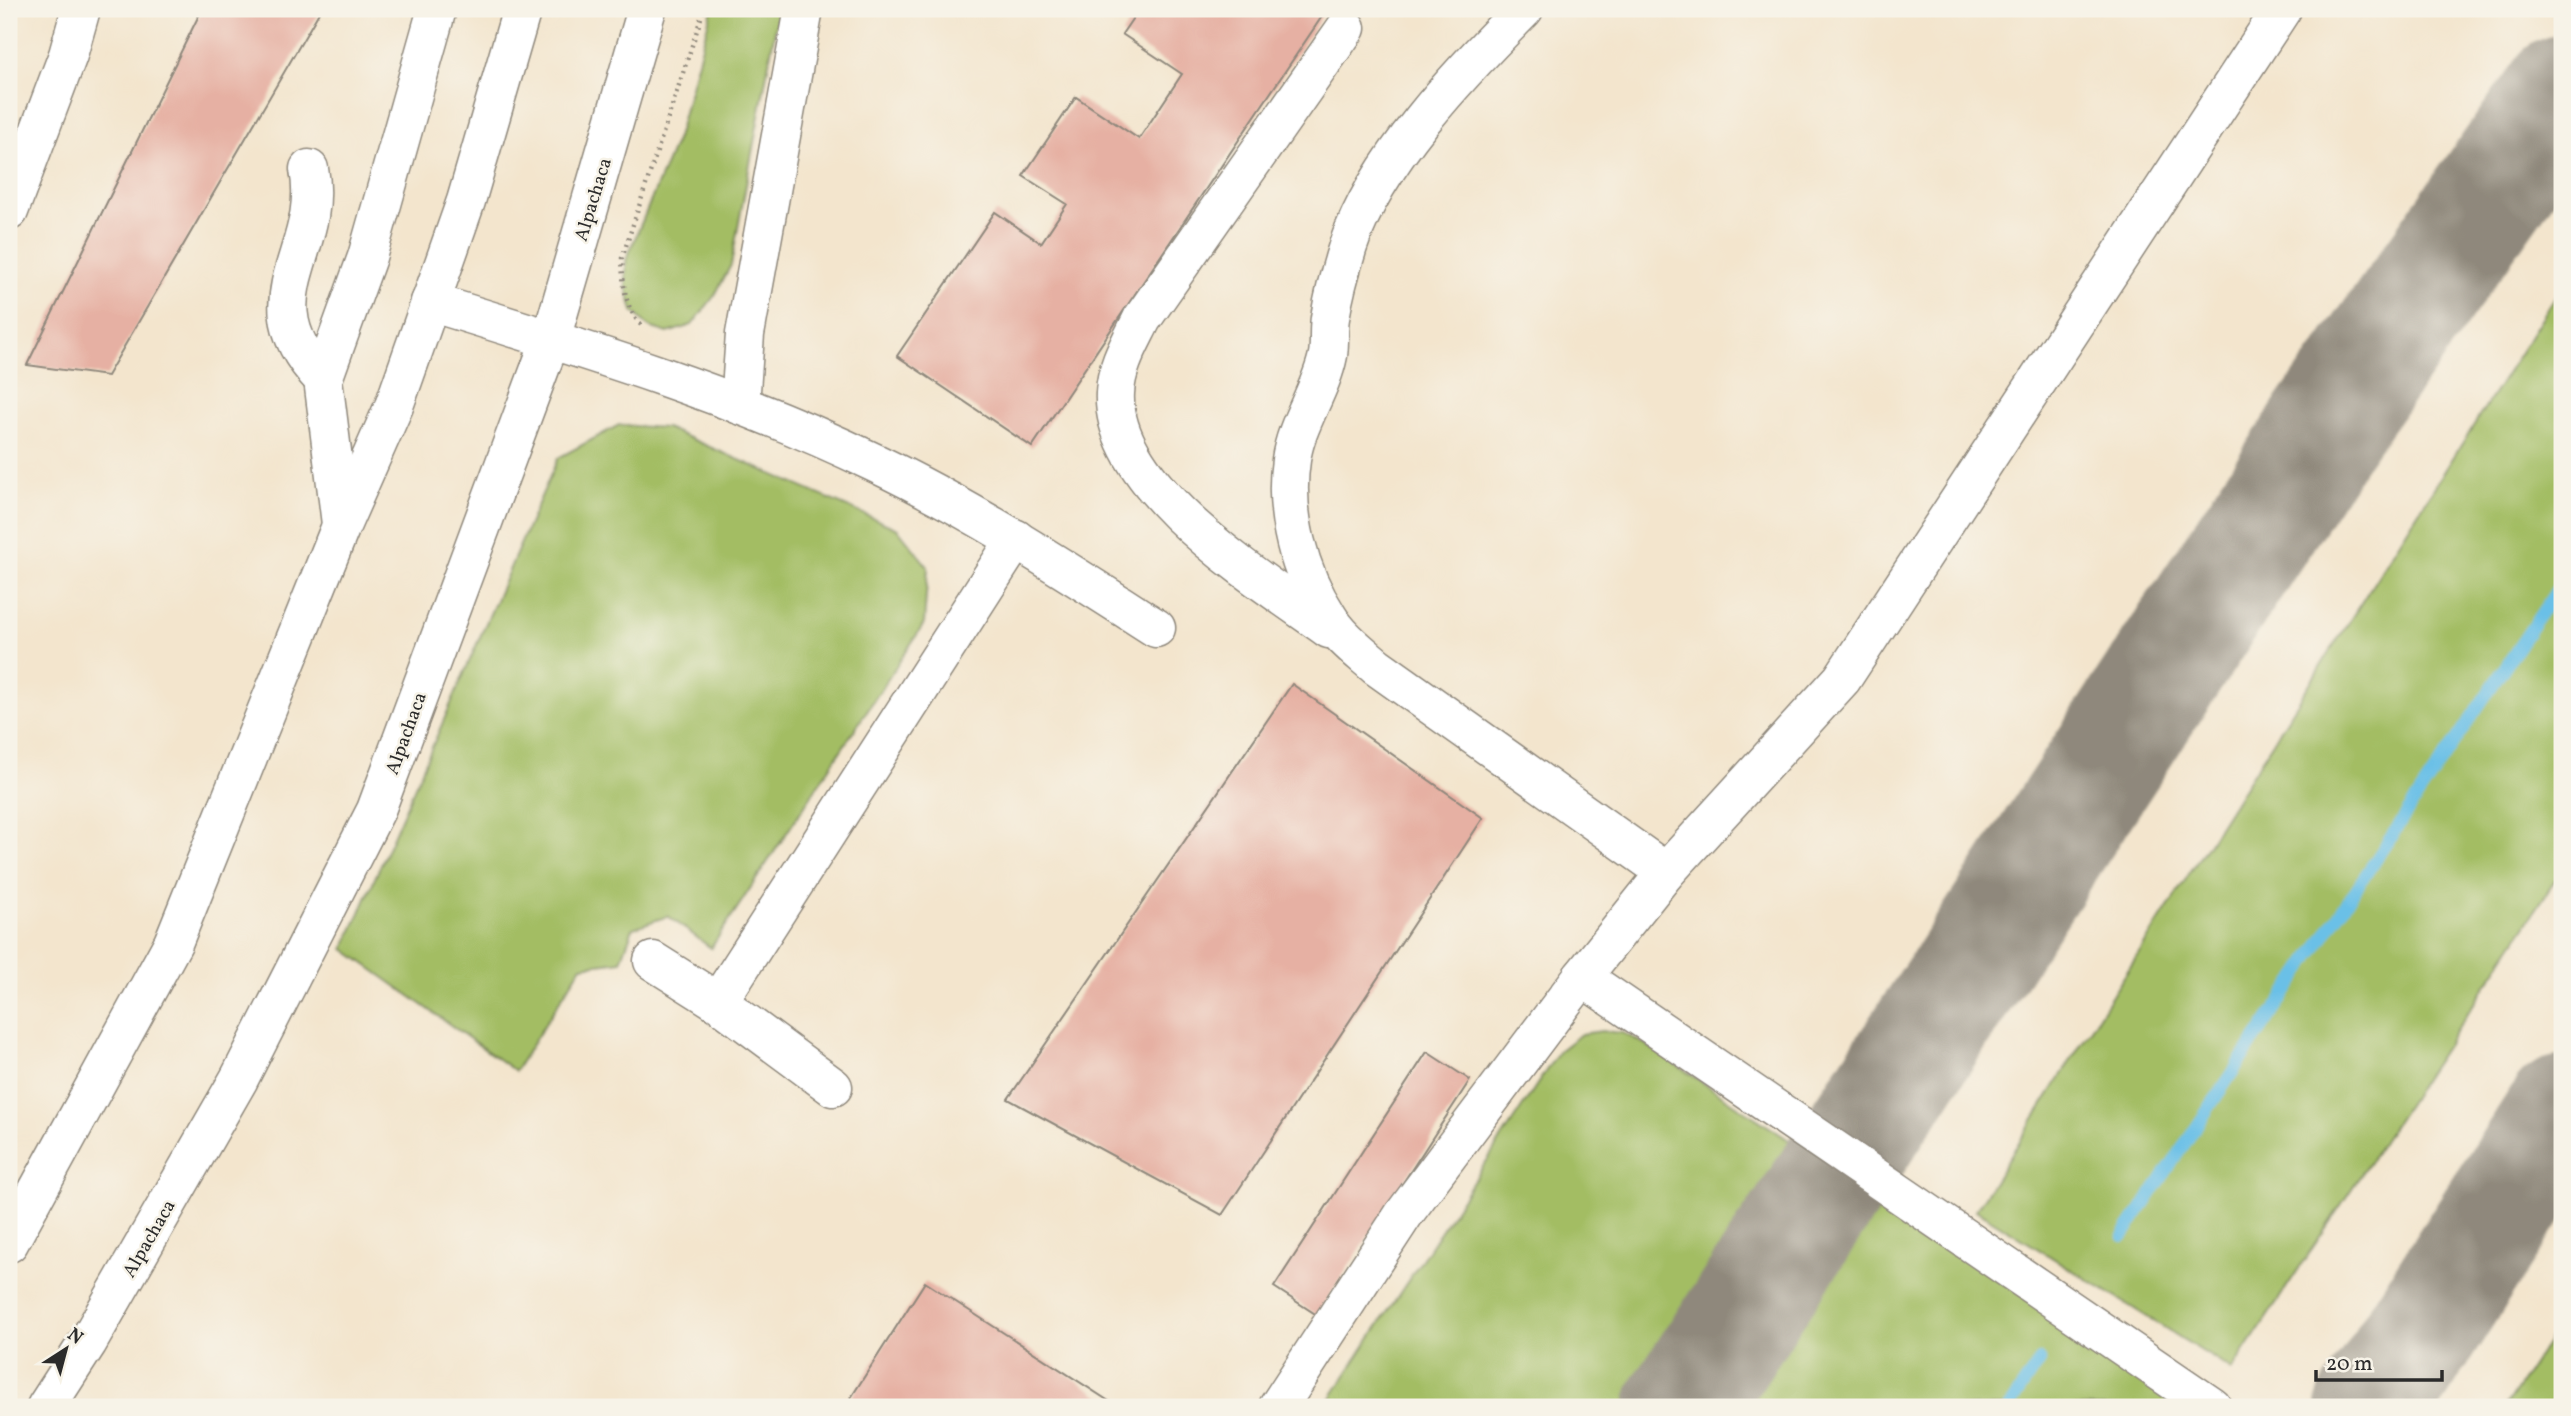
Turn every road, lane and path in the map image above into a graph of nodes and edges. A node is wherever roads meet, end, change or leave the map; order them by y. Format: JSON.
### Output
{"nodes":[{"id":1,"x":81,"y":9,"type":"edge"},
{"id":2,"x":437,"y":9,"type":"edge"},
{"id":3,"x":522,"y":9,"type":"edge"},
{"id":4,"x":648,"y":9,"type":"edge"},
{"id":5,"x":704,"y":9,"type":"edge"},
{"id":6,"x":804,"y":9,"type":"edge"},
{"id":7,"x":1524,"y":9,"type":"edge"},
{"id":8,"x":2282,"y":9,"type":"edge"},
{"id":9,"x":1346,"y":28,"type":"dead end"},
{"id":10,"x":309,"y":169,"type":"dead end"},
{"id":11,"x":9,"y":211,"type":"edge"},
{"id":12,"x":430,"y":302,"type":"junction"},
{"id":13,"x":648,"y":331,"type":"dead end"},
{"id":14,"x":551,"y":339,"type":"junction"},
{"id":15,"x":323,"y":379,"type":"junction"},
{"id":16,"x":740,"y":405,"type":"junction"},
{"id":17,"x":341,"y":526,"type":"junction"},
{"id":18,"x":1016,"y":539,"type":"junction"},
{"id":19,"x":1156,"y":628,"type":"dead end"},
{"id":20,"x":1350,"y":644,"type":"junction"},
{"id":21,"x":1666,"y":872,"type":"junction"},
{"id":22,"x":653,"y":961,"type":"dead end"},
{"id":23,"x":1582,"y":977,"type":"junction"},
{"id":24,"x":718,"y":1002,"type":"junction"},
{"id":25,"x":833,"y":1087,"type":"dead end"},
{"id":26,"x":9,"y":1243,"type":"edge"},
{"id":27,"x":46,"y":1407,"type":"edge"},
{"id":28,"x":1278,"y":1407,"type":"edge"},
{"id":29,"x":2212,"y":1407,"type":"edge"}],
"edges":[{"from":1,"to":11,"type":"lane"},
{"from":2,"to":15,"type":"lane"},
{"from":3,"to":12,"type":"lane"},
{"from":4,"to":14,"type":"lane","name":"Alpachaca"},
{"from":5,"to":13,"type":"path"},
{"from":6,"to":16,"type":"lane"},
{"from":7,"to":20,"type":"lane"},
{"from":8,"to":21,"type":"lane"},
{"from":9,"to":20,"type":"lane"},
{"from":10,"to":15,"type":"lane"},
{"from":12,"to":14,"type":"lane"},
{"from":12,"to":17,"type":"lane"},
{"from":14,"to":16,"type":"lane"},
{"from":14,"to":27,"type":"lane","name":"Alpachaca"},
{"from":15,"to":17,"type":"lane"},
{"from":16,"to":18,"type":"lane"},
{"from":17,"to":26,"type":"lane"},
{"from":18,"to":19,"type":"lane"},
{"from":18,"to":24,"type":"lane"},
{"from":20,"to":21,"type":"lane"},
{"from":21,"to":23,"type":"lane"},
{"from":22,"to":24,"type":"lane"},
{"from":23,"to":28,"type":"lane"},
{"from":23,"to":29,"type":"lane"},
{"from":24,"to":25,"type":"lane"}]}
